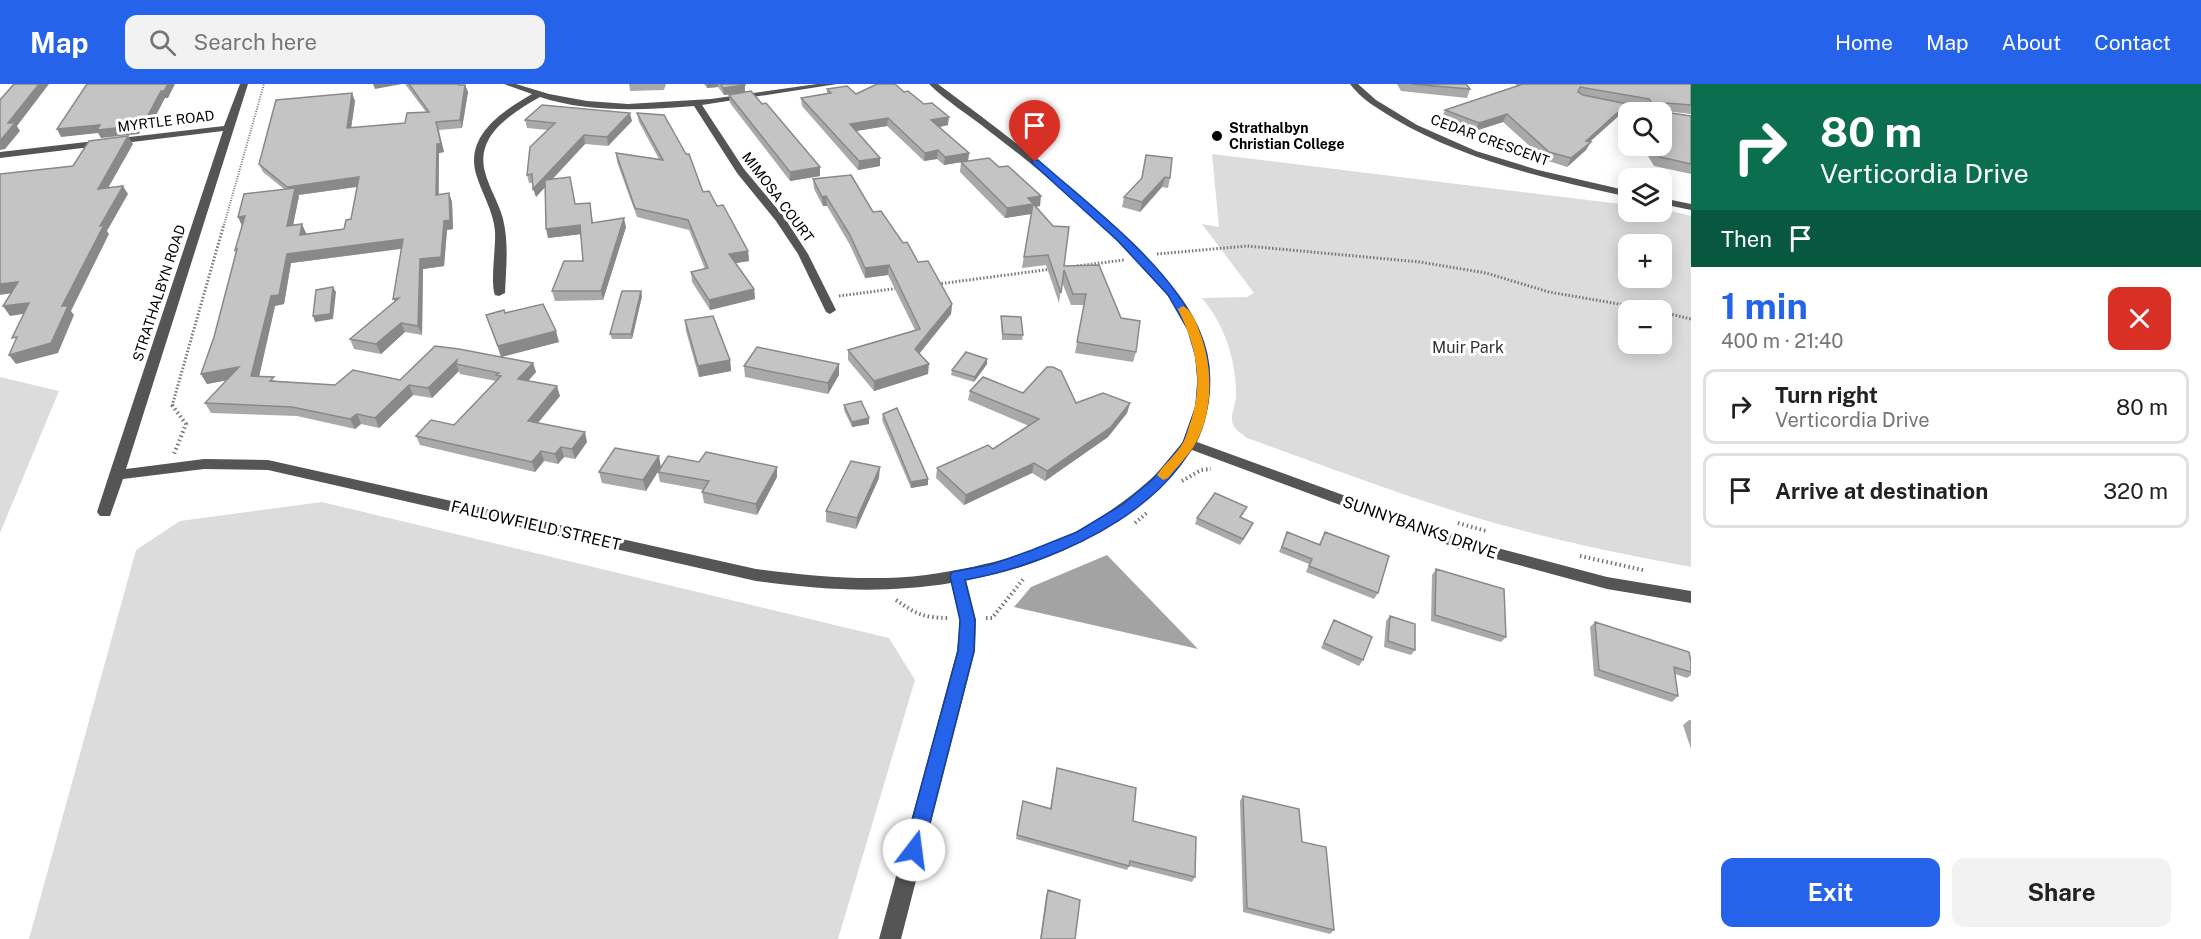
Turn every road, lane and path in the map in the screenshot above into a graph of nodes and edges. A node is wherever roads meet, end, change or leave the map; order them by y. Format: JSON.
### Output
{"nodes":[{"id":1,"x":244,"y":84,"type":"edge"},
{"id":2,"x":264,"y":84,"type":"edge"},
{"id":3,"x":508,"y":84,"type":"edge"},
{"id":4,"x":833,"y":84,"type":"edge"},
{"id":5,"x":933,"y":84,"type":"edge"},
{"id":6,"x":1346,"y":84,"type":"edge"},
{"id":7,"x":1355,"y":84,"type":"edge"},
{"id":8,"x":539,"y":94,"type":"junction"},
{"id":9,"x":696,"y":104,"type":"junction"},
{"id":10,"x":228,"y":128,"type":"junction"},
{"id":11,"x":0,"y":155,"type":"edge"},
{"id":12,"x":1618,"y":192,"type":"edge"},
{"id":13,"x":1672,"y":203,"type":"edge"},
{"id":14,"x":1691,"y":207,"type":"edge"},
{"id":15,"x":1131,"y":260,"type":"dead end"},
{"id":16,"x":1157,"y":262,"type":"dead end"},
{"id":17,"x":1072,"y":267,"type":"edge"},
{"id":18,"x":1060,"y":268,"type":"edge"},
{"id":19,"x":932,"y":284,"type":"edge"},
{"id":20,"x":908,"y":287,"type":"edge"},
{"id":21,"x":499,"y":293,"type":"dead end"},
{"id":22,"x":838,"y":296,"type":"dead end"},
{"id":23,"x":1618,"y":304,"type":"edge"},
{"id":24,"x":830,"y":310,"type":"dead end"},
{"id":25,"x":1672,"y":314,"type":"edge"},
{"id":26,"x":1691,"y":319,"type":"edge"},
{"id":27,"x":1189,"y":444,"type":"junction"},
{"id":28,"x":174,"y":454,"type":"dead end"},
{"id":29,"x":116,"y":475,"type":"junction"},
{"id":30,"x":105,"y":512,"type":"dead end"},
{"id":31,"x":1453,"y":521,"type":"dead end"},
{"id":32,"x":1495,"y":534,"type":"dead end"},
{"id":33,"x":1579,"y":556,"type":"dead end"},
{"id":34,"x":1650,"y":571,"type":"dead end"},
{"id":35,"x":957,"y":576,"type":"junction"},
{"id":36,"x":1691,"y":597,"type":"edge"},
{"id":37,"x":890,"y":939,"type":"edge"}],
"edges":[{"from":1,"to":10,"type":"street","name":"STRATHALBYN ROAD"},
{"from":2,"to":28,"type":"path"},
{"from":3,"to":8,"type":"street"},
{"from":4,"to":9,"type":"street"},
{"from":5,"to":27,"type":"street"},
{"from":6,"to":7,"type":"street"},
{"from":7,"to":12,"type":"street","name":"CEDAR CRESCENT"},
{"from":8,"to":9,"type":"street"},
{"from":8,"to":21,"type":"street"},
{"from":9,"to":24,"type":"street","name":"MIMOSA COURT"},
{"from":10,"to":11,"type":"street","name":"MYRTLE ROAD"},
{"from":10,"to":29,"type":"street","name":"STRATHALBYN ROAD"},
{"from":13,"to":14,"type":"street"},
{"from":15,"to":17,"type":"path"},
{"from":16,"to":23,"type":"path"},
{"from":18,"to":19,"type":"path"},
{"from":20,"to":22,"type":"path"},
{"from":25,"to":26,"type":"path"},
{"from":27,"to":35,"type":"street","name":"FALLOWFIELD STREET"},
{"from":27,"to":36,"type":"street","name":"SUNNYBANKS DRIVE"},
{"from":29,"to":30,"type":"street","name":"STRATHALBYN ROAD"},
{"from":29,"to":35,"type":"street","name":"FALLOWFIELD STREET"},
{"from":31,"to":32,"type":"path"},
{"from":33,"to":34,"type":"path"},
{"from":35,"to":37,"type":"street"}]}
